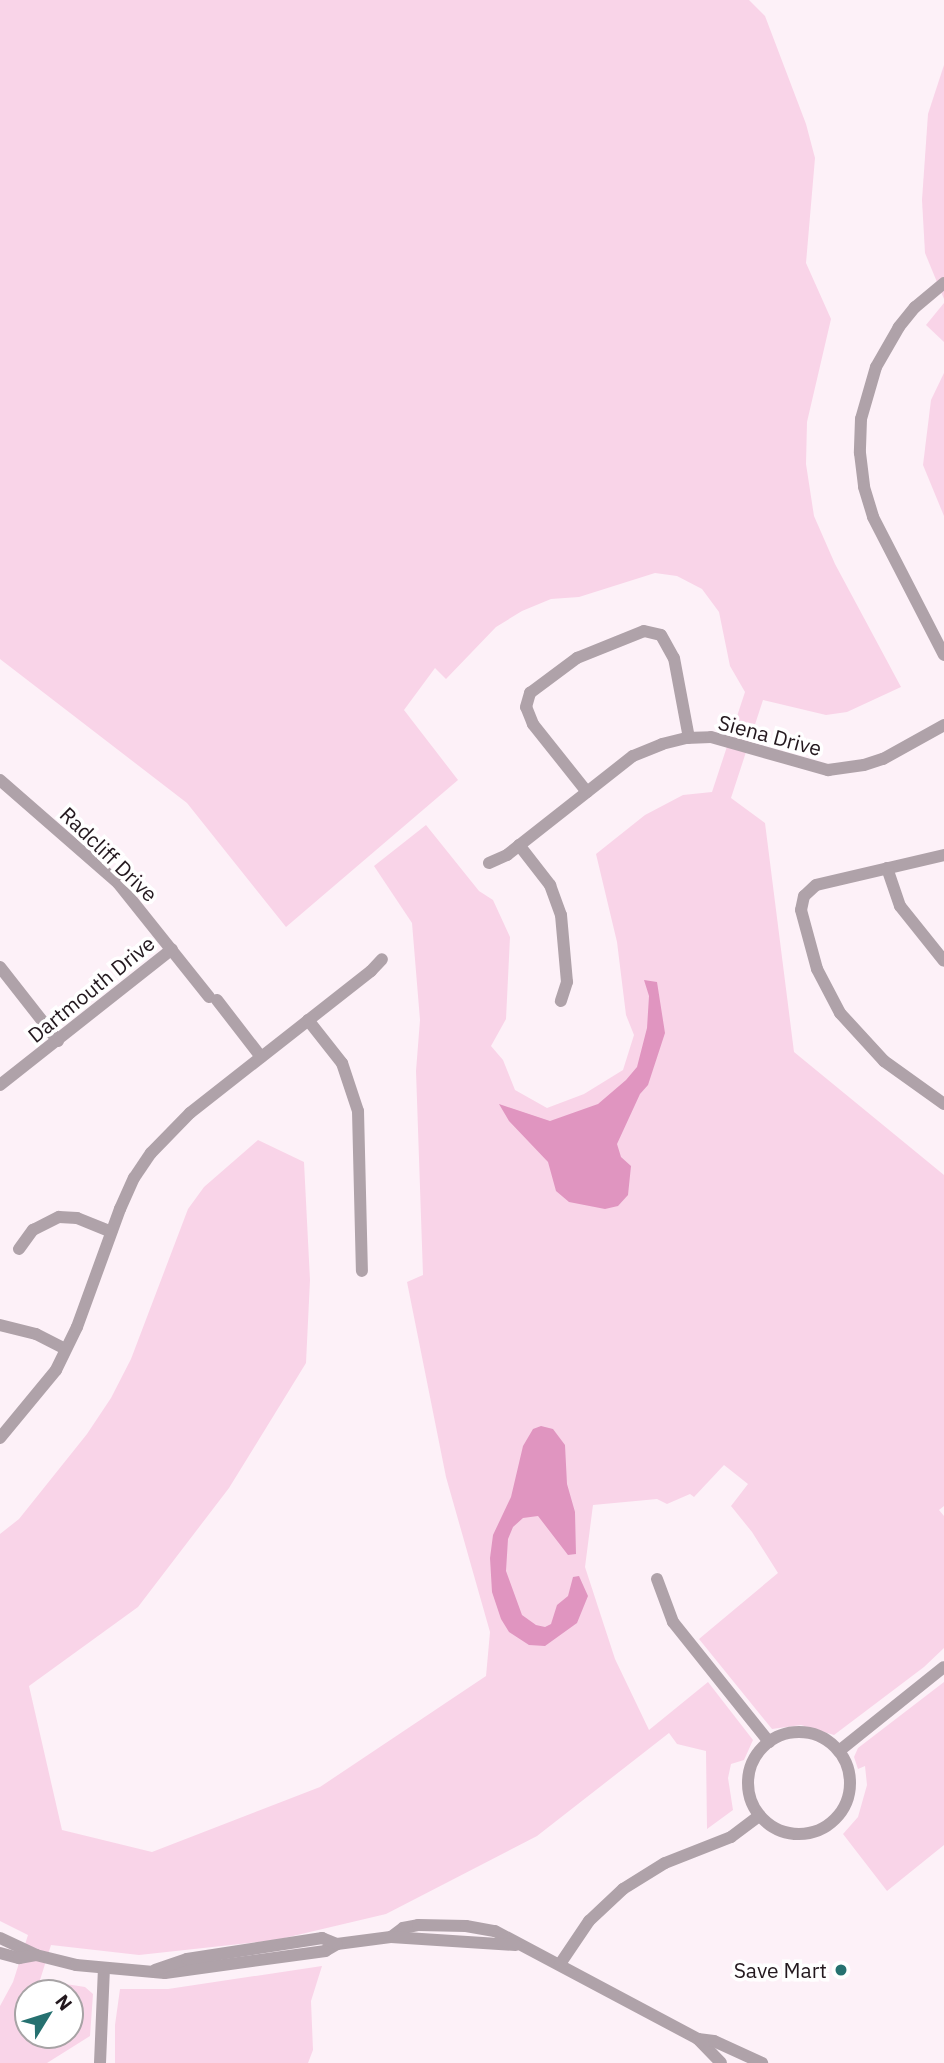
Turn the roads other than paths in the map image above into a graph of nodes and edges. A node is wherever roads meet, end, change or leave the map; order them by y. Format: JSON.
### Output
{"nodes":[{"id":1,"x":944,"y":284,"type":"edge"},
{"id":2,"x":944,"y":655,"type":"edge"},
{"id":3,"x":944,"y":725,"type":"edge"},
{"id":4,"x":689,"y":738,"type":"junction"},
{"id":5,"x":0,"y":780,"type":"edge"},
{"id":6,"x":587,"y":792,"type":"junction"},
{"id":7,"x":519,"y":845,"type":"junction"},
{"id":8,"x":944,"y":855,"type":"edge"},
{"id":9,"x":489,"y":863,"type":"dead end"},
{"id":10,"x":887,"y":868,"type":"junction"},
{"id":11,"x":172,"y":949,"type":"junction"},
{"id":12,"x":382,"y":959,"type":"dead end"},
{"id":13,"x":944,"y":961,"type":"edge"},
{"id":14,"x":0,"y":967,"type":"edge"},
{"id":15,"x":561,"y":1001,"type":"dead end"},
{"id":16,"x":308,"y":1020,"type":"junction"},
{"id":17,"x":58,"y":1041,"type":"junction"},
{"id":18,"x":261,"y":1057,"type":"junction"},
{"id":19,"x":0,"y":1085,"type":"edge"},
{"id":20,"x":944,"y":1104,"type":"edge"},
{"id":21,"x":111,"y":1232,"type":"junction"},
{"id":22,"x":19,"y":1249,"type":"dead end"},
{"id":23,"x":362,"y":1272,"type":"dead end"},
{"id":24,"x":0,"y":1325,"type":"edge"},
{"id":25,"x":65,"y":1349,"type":"junction"},
{"id":26,"x":0,"y":1438,"type":"edge"},
{"id":27,"x":657,"y":1578,"type":"dead end"},
{"id":28,"x":944,"y":1667,"type":"edge"},
{"id":29,"x":769,"y":1742,"type":"junction"},
{"id":30,"x":838,"y":1751,"type":"junction"},
{"id":31,"x":760,"y":1815,"type":"junction"},
{"id":32,"x":0,"y":1938,"type":"edge"},
{"id":33,"x":0,"y":1953,"type":"edge"},
{"id":34,"x":36,"y":1955,"type":"junction"},
{"id":35,"x":560,"y":1964,"type":"junction"},
{"id":36,"x":104,"y":1969,"type":"junction"},
{"id":37,"x":698,"y":2039,"type":"junction"},
{"id":38,"x":100,"y":2063,"type":"edge"},
{"id":39,"x":721,"y":2063,"type":"edge"},
{"id":40,"x":762,"y":2063,"type":"edge"}],
"edges":[{"from":1,"to":2,"type":"street"},
{"from":3,"to":4,"type":"street","name":"Siena Drive"},
{"from":4,"to":6,"type":"street","name":"Siena Drive"},
{"from":4,"to":6,"type":"street"},
{"from":5,"to":11,"type":"street","name":"Radcliff Drive"},
{"from":6,"to":7,"type":"street","name":"Siena Drive"},
{"from":7,"to":9,"type":"street","name":"Siena Drive"},
{"from":7,"to":15,"type":"street"},
{"from":8,"to":10,"type":"street"},
{"from":10,"to":13,"type":"street"},
{"from":10,"to":20,"type":"street"},
{"from":11,"to":17,"type":"street","name":"Dartmouth Drive"},
{"from":11,"to":18,"type":"street","name":"Radcliff Drive"},
{"from":12,"to":16,"type":"street"},
{"from":14,"to":17,"type":"street"},
{"from":16,"to":18,"type":"street"},
{"from":16,"to":23,"type":"street"},
{"from":17,"to":19,"type":"street","name":"Dartmouth Drive"},
{"from":18,"to":21,"type":"street"},
{"from":21,"to":22,"type":"street"},
{"from":21,"to":25,"type":"street"},
{"from":24,"to":25,"type":"street"},
{"from":25,"to":26,"type":"street"},
{"from":27,"to":29,"type":"street"},
{"from":28,"to":30,"type":"street"},
{"from":29,"to":30,"type":"street"},
{"from":29,"to":31,"type":"street"},
{"from":30,"to":31,"type":"street"},
{"from":31,"to":35,"type":"street"},
{"from":32,"to":34,"type":"street"},
{"from":33,"to":34,"type":"street"},
{"from":34,"to":36,"type":"street"},
{"from":35,"to":36,"type":"street"},
{"from":35,"to":37,"type":"street"},
{"from":36,"to":38,"type":"street"},
{"from":37,"to":39,"type":"street"},
{"from":37,"to":40,"type":"street"}]}
